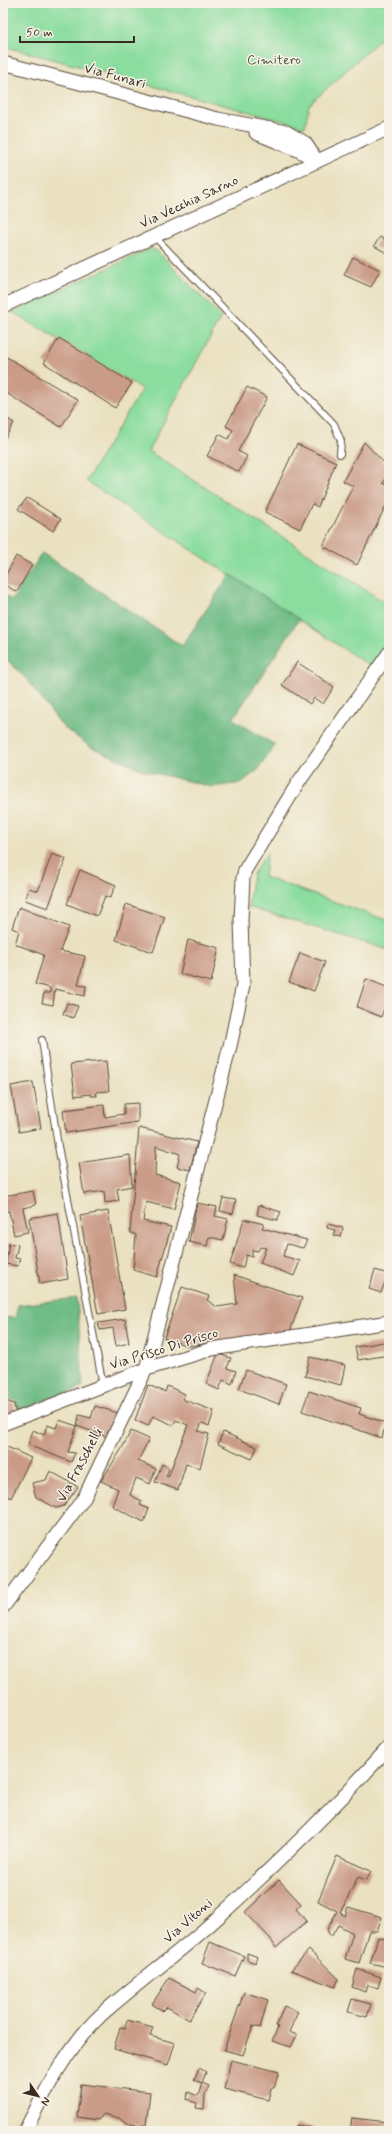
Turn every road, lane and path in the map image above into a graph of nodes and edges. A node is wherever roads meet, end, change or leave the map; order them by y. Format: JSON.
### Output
{"nodes":[{"id":1,"x":3,"y":63,"type":"edge"},
{"id":2,"x":389,"y":128,"type":"edge"},
{"id":3,"x":317,"y":161,"type":"junction"},
{"id":4,"x":154,"y":236,"type":"junction"},
{"id":5,"x":3,"y":306,"type":"edge"},
{"id":6,"x":340,"y":454,"type":"dead end"},
{"id":7,"x":389,"y":653,"type":"edge"},
{"id":8,"x":42,"y":1040,"type":"dead end"},
{"id":9,"x":389,"y":1322,"type":"edge"},
{"id":10,"x":146,"y":1369,"type":"junction"},
{"id":11,"x":103,"y":1386,"type":"junction"},
{"id":12,"x":3,"y":1424,"type":"edge"},
{"id":13,"x":3,"y":1607,"type":"edge"},
{"id":14,"x":389,"y":1747,"type":"edge"},
{"id":15,"x":25,"y":2131,"type":"edge"}],
"edges":[{"from":1,"to":3,"type":"street","name":"Via Funari"},
{"from":2,"to":3,"type":"street","name":"Via Vecchia Sarno"},
{"from":3,"to":4,"type":"street","name":"Via Vecchia Sarno"},
{"from":4,"to":5,"type":"street","name":"Via Vecchia Sarno"},
{"from":4,"to":6,"type":"lane"},
{"from":7,"to":10,"type":"street","name":"Via Fraschelli"},
{"from":8,"to":11,"type":"lane"},
{"from":9,"to":10,"type":"street","name":"Via Prisco Di Prisco"},
{"from":10,"to":11,"type":"street","name":"Via Prisco Di Prisco"},
{"from":10,"to":13,"type":"street","name":"Via Fraschelli"},
{"from":11,"to":12,"type":"street","name":"Via Prisco Di Prisco"},
{"from":14,"to":15,"type":"street","name":"Via Vitoni"}]}
